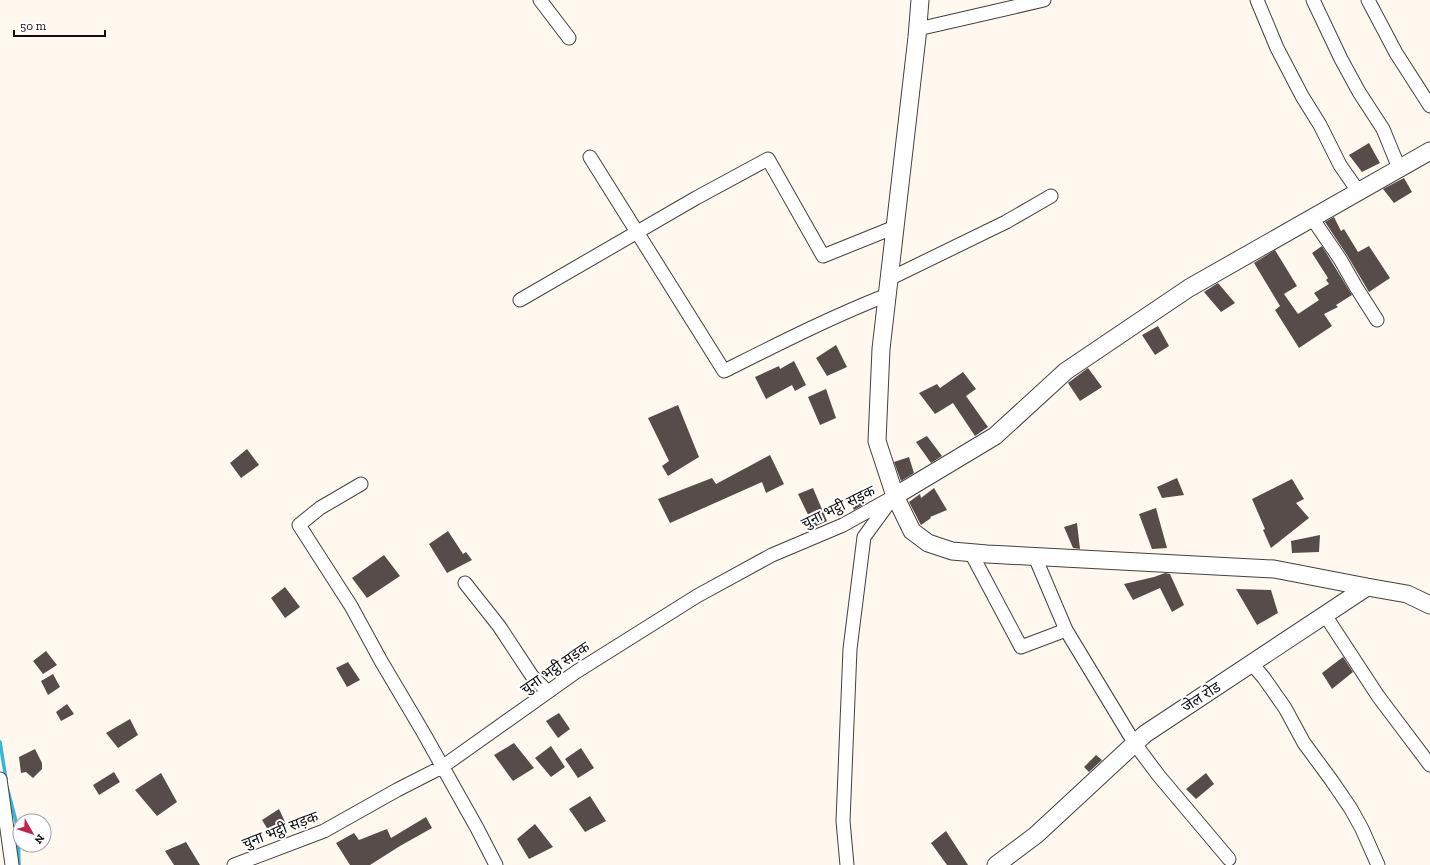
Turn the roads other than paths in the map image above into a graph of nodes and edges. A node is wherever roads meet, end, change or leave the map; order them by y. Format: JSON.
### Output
{"nodes":[{"id":1,"x":540,"y":0,"type":"edge"},
{"id":2,"x":920,"y":0,"type":"edge"},
{"id":3,"x":1044,"y":0,"type":"edge"},
{"id":4,"x":1257,"y":0,"type":"edge"},
{"id":5,"x":1312,"y":0,"type":"edge"},
{"id":6,"x":1368,"y":0,"type":"edge"},
{"id":7,"x":1025,"y":2,"type":"edge"},
{"id":8,"x":918,"y":29,"type":"junction"},
{"id":9,"x":569,"y":38,"type":"dead end"},
{"id":10,"x":1430,"y":106,"type":"edge"},
{"id":11,"x":1430,"y":151,"type":"edge"},
{"id":12,"x":590,"y":157,"type":"dead end"},
{"id":13,"x":1399,"y":168,"type":"junction"},
{"id":14,"x":1358,"y":191,"type":"junction"},
{"id":15,"x":1051,"y":196,"type":"dead end"},
{"id":16,"x":1312,"y":218,"type":"junction"},
{"id":17,"x":895,"y":227,"type":"junction"},
{"id":18,"x":638,"y":232,"type":"junction"},
{"id":19,"x":888,"y":287,"type":"junction"},
{"id":20,"x":520,"y":300,"type":"dead end"},
{"id":21,"x":1377,"y":320,"type":"dead end"},
{"id":22,"x":361,"y":484,"type":"dead end"},
{"id":23,"x":895,"y":496,"type":"junction"},
{"id":24,"x":971,"y":553,"type":"junction"},
{"id":25,"x":1035,"y":557,"type":"junction"},
{"id":26,"x":465,"y":582,"type":"dead end"},
{"id":27,"x":1367,"y":587,"type":"junction"},
{"id":28,"x":1430,"y":605,"type":"edge"},
{"id":29,"x":1325,"y":615,"type":"junction"},
{"id":30,"x":1066,"y":630,"type":"junction"},
{"id":31,"x":1252,"y":664,"type":"junction"},
{"id":32,"x":548,"y":692,"type":"junction"},
{"id":33,"x":1135,"y":744,"type":"junction"},
{"id":34,"x":1430,"y":765,"type":"edge"},
{"id":35,"x":442,"y":767,"type":"junction"},
{"id":36,"x":0,"y":779,"type":"edge"},
{"id":37,"x":5,"y":853,"type":"edge"},
{"id":38,"x":1229,"y":859,"type":"dead end"},
{"id":39,"x":12,"y":865,"type":"edge"},
{"id":40,"x":234,"y":865,"type":"edge"},
{"id":41,"x":496,"y":865,"type":"edge"},
{"id":42,"x":847,"y":865,"type":"edge"},
{"id":43,"x":996,"y":865,"type":"edge"},
{"id":44,"x":1378,"y":865,"type":"edge"}],
"edges":[{"from":1,"to":9,"type":"street"},
{"from":2,"to":8,"type":"street"},
{"from":3,"to":7,"type":"street"},
{"from":4,"to":14,"type":"street"},
{"from":5,"to":13,"type":"street"},
{"from":6,"to":10,"type":"street"},
{"from":7,"to":8,"type":"street"},
{"from":8,"to":17,"type":"street"},
{"from":11,"to":13,"type":"street"},
{"from":12,"to":18,"type":"street"},
{"from":13,"to":14,"type":"street"},
{"from":14,"to":16,"type":"street"},
{"from":15,"to":19,"type":"street"},
{"from":16,"to":21,"type":"street"},
{"from":16,"to":23,"type":"street"},
{"from":17,"to":18,"type":"street"},
{"from":17,"to":19,"type":"street"},
{"from":18,"to":19,"type":"street"},
{"from":18,"to":20,"type":"street"},
{"from":19,"to":23,"type":"street"},
{"from":22,"to":35,"type":"street"},
{"from":23,"to":24,"type":"street"},
{"from":23,"to":32,"type":"street","name":"चुना भट्ठी सड़क"},
{"from":23,"to":42,"type":"street"},
{"from":24,"to":25,"type":"street"},
{"from":24,"to":30,"type":"street"},
{"from":25,"to":27,"type":"street"},
{"from":25,"to":30,"type":"street"},
{"from":26,"to":32,"type":"street"},
{"from":27,"to":28,"type":"street"},
{"from":27,"to":29,"type":"street","name":"जेल रोड"},
{"from":29,"to":31,"type":"street","name":"जेल रोड"},
{"from":29,"to":34,"type":"street"},
{"from":30,"to":33,"type":"street"},
{"from":31,"to":33,"type":"street","name":"जेल रोड"},
{"from":31,"to":44,"type":"street"},
{"from":32,"to":35,"type":"street","name":"चुना भट्ठी सड़क"},
{"from":33,"to":38,"type":"street"},
{"from":33,"to":43,"type":"street","name":"जेल रोड"},
{"from":35,"to":40,"type":"street","name":"चुना भट्ठी सड़क"},
{"from":35,"to":41,"type":"street"},
{"from":36,"to":37,"type":"street"},
{"from":37,"to":39,"type":"street"}]}
